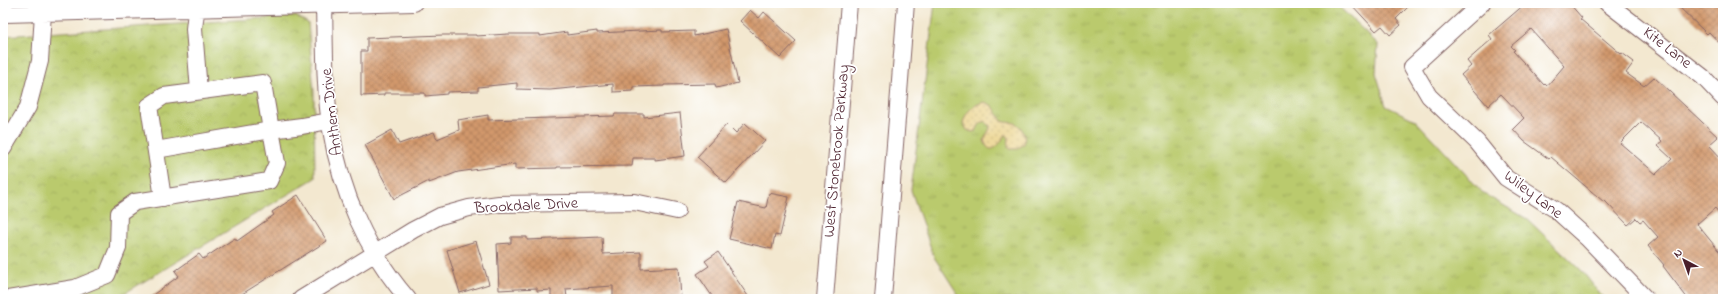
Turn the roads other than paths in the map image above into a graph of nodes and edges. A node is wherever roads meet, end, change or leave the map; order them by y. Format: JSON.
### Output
{"nodes":[{"id":1,"x":414,"y":3,"type":"edge"},
{"id":2,"x":849,"y":3,"type":"edge"},
{"id":3,"x":906,"y":3,"type":"edge"},
{"id":4,"x":1482,"y":3,"type":"edge"},
{"id":5,"x":1607,"y":3,"type":"edge"},
{"id":6,"x":324,"y":4,"type":"edge"},
{"id":7,"x":197,"y":6,"type":"edge"},
{"id":8,"x":5,"y":8,"type":"edge"},
{"id":9,"x":43,"y":13,"type":"junction"},
{"id":10,"x":199,"y":91,"type":"junction"},
{"id":11,"x":1723,"y":98,"type":"edge"},
{"id":12,"x":329,"y":121,"type":"junction"},
{"id":13,"x":271,"y":130,"type":"junction"},
{"id":14,"x":3,"y":149,"type":"edge"},
{"id":15,"x":156,"y":150,"type":"junction"},
{"id":16,"x":163,"y":198,"type":"junction"},
{"id":17,"x":677,"y":211,"type":"dead end"},
{"id":18,"x":375,"y":253,"type":"junction"},
{"id":19,"x":8,"y":299,"type":"edge"},
{"id":20,"x":301,"y":299,"type":"edge"},
{"id":21,"x":408,"y":299,"type":"edge"},
{"id":22,"x":825,"y":299,"type":"edge"},
{"id":23,"x":883,"y":299,"type":"edge"},
{"id":24,"x":1646,"y":299,"type":"edge"}],
"edges":[{"from":1,"to":6,"type":"street"},
{"from":2,"to":22,"type":"street","name":"West Stonebrook Parkway"},
{"from":3,"to":23,"type":"street"},
{"from":4,"to":24,"type":"street","name":"Wiley Lane"},
{"from":5,"to":11,"type":"street","name":"Kite Lane"},
{"from":6,"to":7,"type":"street"},
{"from":6,"to":12,"type":"street","name":"Anthem Drive"},
{"from":7,"to":9,"type":"street"},
{"from":7,"to":10,"type":"street"},
{"from":8,"to":9,"type":"street"},
{"from":9,"to":14,"type":"street"},
{"from":10,"to":13,"type":"street"},
{"from":10,"to":15,"type":"street"},
{"from":12,"to":13,"type":"street"},
{"from":12,"to":18,"type":"street","name":"Anthem Drive"},
{"from":13,"to":15,"type":"street"},
{"from":13,"to":16,"type":"street"},
{"from":15,"to":16,"type":"street"},
{"from":16,"to":19,"type":"street"},
{"from":17,"to":18,"type":"street","name":"Brookdale Drive"},
{"from":18,"to":20,"type":"street","name":"Brookdale Drive"},
{"from":18,"to":21,"type":"street","name":"Anthem Drive"}]}
